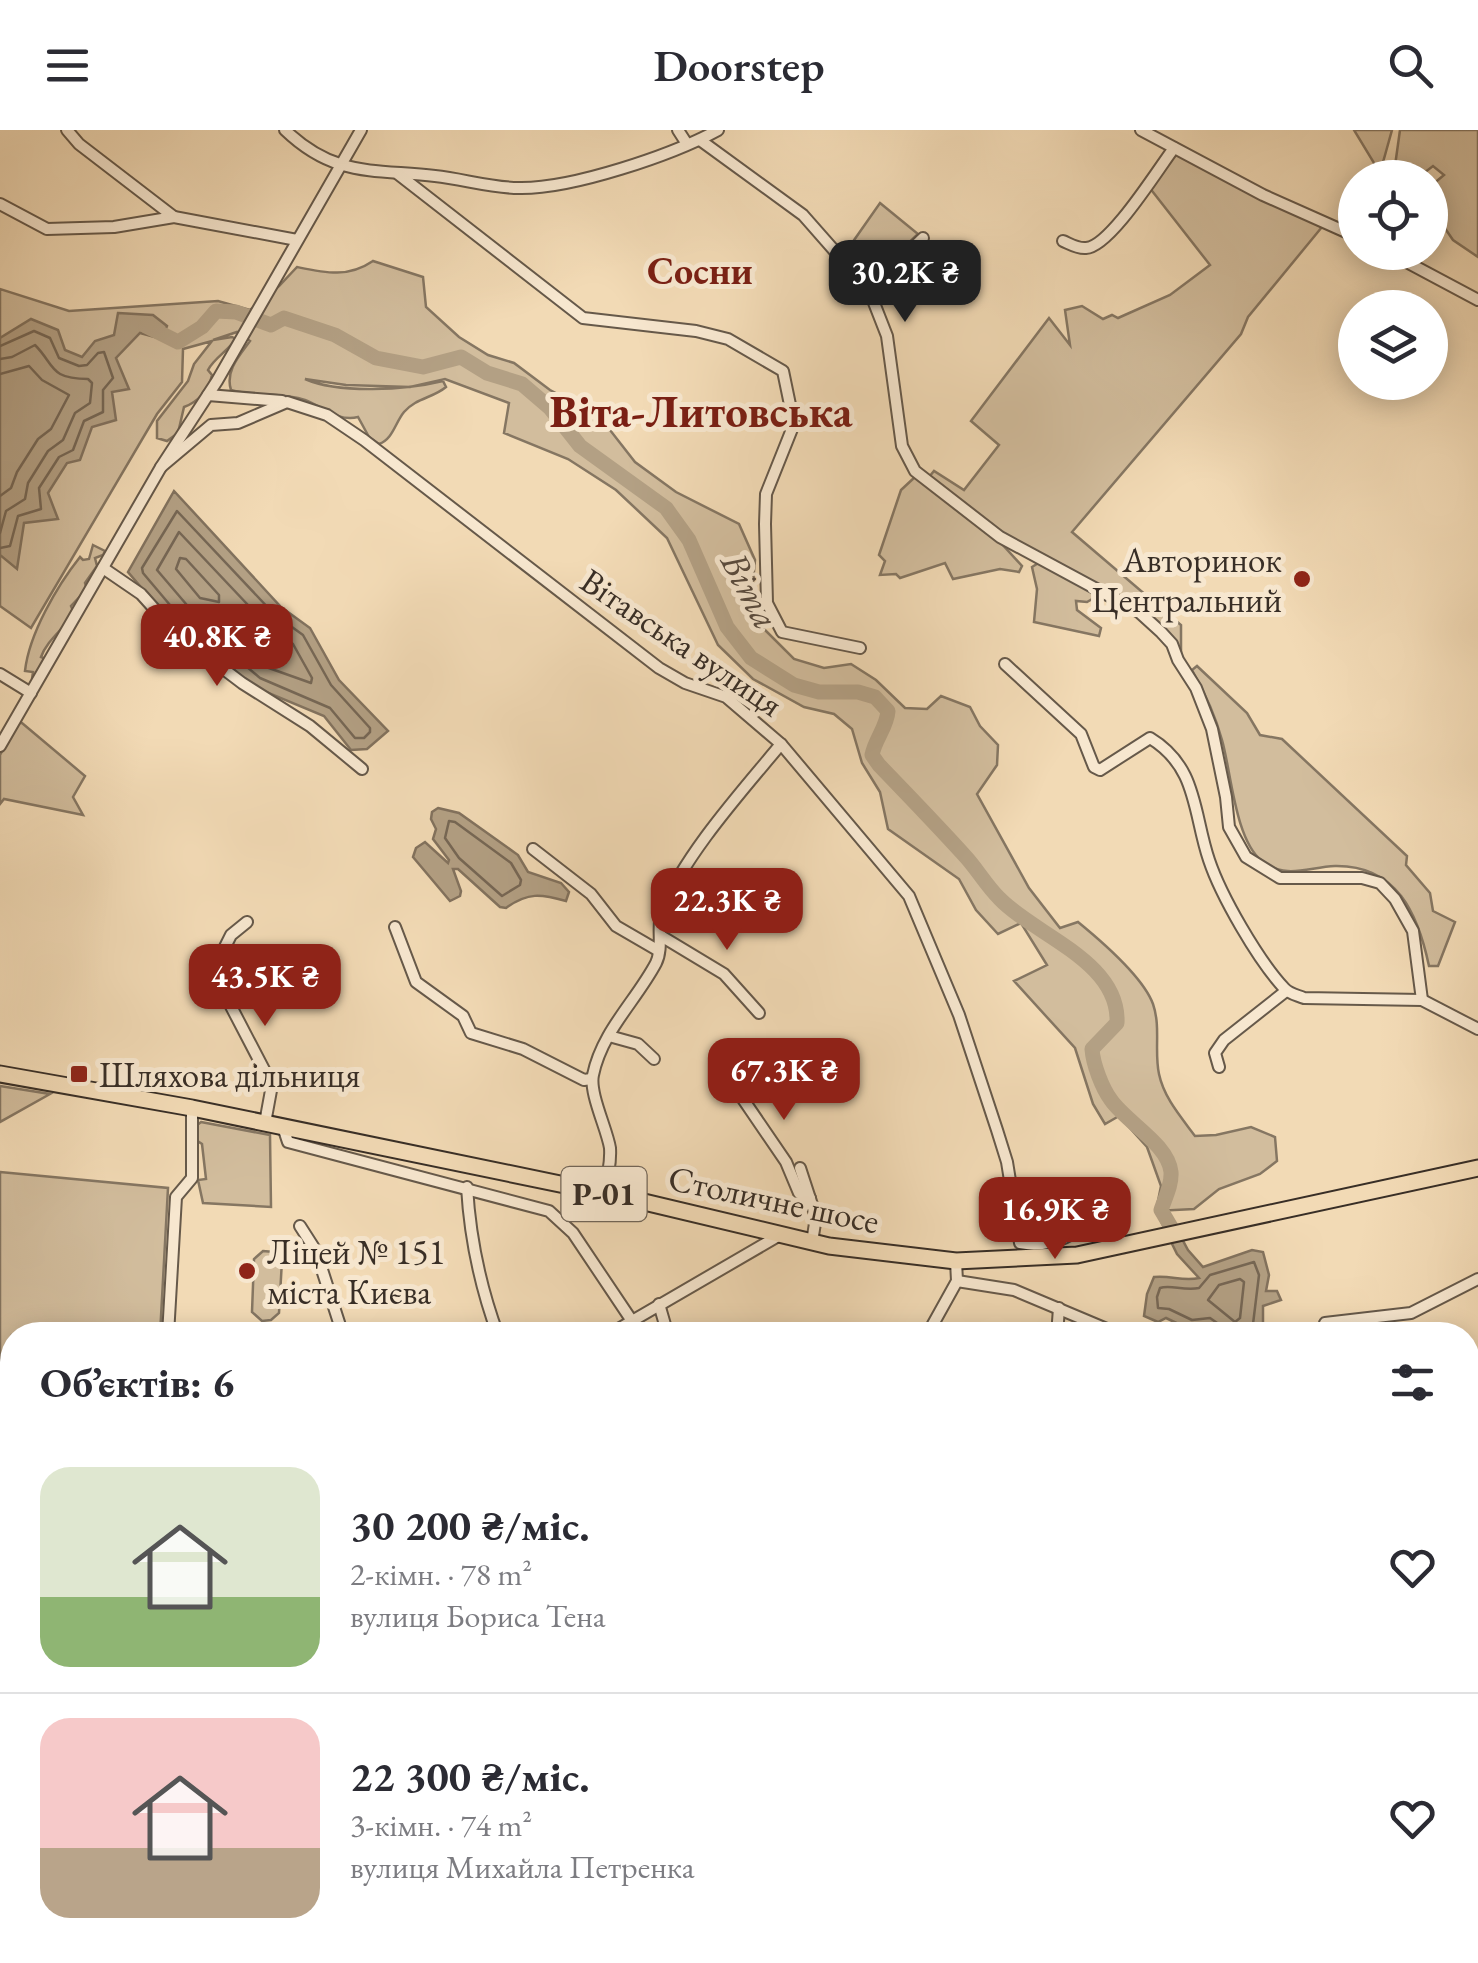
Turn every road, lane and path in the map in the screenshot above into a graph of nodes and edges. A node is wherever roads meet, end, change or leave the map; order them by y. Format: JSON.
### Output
{"nodes":[{"id":1,"x":67,"y":130,"type":"edge"},
{"id":2,"x":285,"y":130,"type":"edge"},
{"id":3,"x":360,"y":130,"type":"edge"},
{"id":4,"x":678,"y":130,"type":"edge"},
{"id":5,"x":718,"y":130,"type":"edge"},
{"id":6,"x":1142,"y":130,"type":"edge"},
{"id":7,"x":694,"y":142,"type":"junction"},
{"id":8,"x":1174,"y":148,"type":"junction"},
{"id":9,"x":340,"y":166,"type":"junction"},
{"id":10,"x":398,"y":174,"type":"junction"},
{"id":11,"x":0,"y":204,"type":"edge"},
{"id":12,"x":174,"y":216,"type":"junction"},
{"id":13,"x":1338,"y":228,"type":"edge"},
{"id":14,"x":923,"y":238,"type":"dead end"},
{"id":15,"x":298,"y":240,"type":"junction"},
{"id":16,"x":1063,"y":241,"type":"dead end"},
{"id":17,"x":1422,"y":270,"type":"edge"},
{"id":18,"x":869,"y":290,"type":"junction"},
{"id":19,"x":1478,"y":300,"type":"edge"},
{"id":20,"x":208,"y":395,"type":"junction"},
{"id":21,"x":287,"y":402,"type":"junction"},
{"id":22,"x":161,"y":467,"type":"junction"},
{"id":23,"x":103,"y":568,"type":"junction"},
{"id":24,"x":860,"y":648,"type":"dead end"},
{"id":25,"x":1006,"y":664,"type":"dead end"},
{"id":26,"x":0,"y":674,"type":"edge"},
{"id":27,"x":31,"y":693,"type":"junction"},
{"id":28,"x":782,"y":744,"type":"junction"},
{"id":29,"x":0,"y":746,"type":"edge"},
{"id":30,"x":362,"y":769,"type":"dead end"},
{"id":31,"x":533,"y":849,"type":"dead end"},
{"id":32,"x":247,"y":922,"type":"dead end"},
{"id":33,"x":395,"y":927,"type":"dead end"},
{"id":34,"x":661,"y":936,"type":"junction"},
{"id":35,"x":659,"y":951,"type":"junction"},
{"id":36,"x":1286,"y":992,"type":"junction"},
{"id":37,"x":1422,"y":1000,"type":"junction"},
{"id":38,"x":759,"y":1013,"type":"dead end"},
{"id":39,"x":1478,"y":1029,"type":"edge"},
{"id":40,"x":609,"y":1036,"type":"junction"},
{"id":41,"x":654,"y":1059,"type":"dead end"},
{"id":42,"x":1219,"y":1067,"type":"dead end"},
{"id":43,"x":0,"y":1074,"type":"edge"},
{"id":44,"x":591,"y":1079,"type":"junction"},
{"id":45,"x":730,"y":1080,"type":"dead end"},
{"id":46,"x":192,"y":1108,"type":"junction"},
{"id":47,"x":265,"y":1124,"type":"junction"},
{"id":48,"x":282,"y":1127,"type":"junction"},
{"id":49,"x":800,"y":1168,"type":"dead end"},
{"id":50,"x":1478,"y":1168,"type":"edge"},
{"id":51,"x":467,"y":1187,"type":"junction"},
{"id":52,"x":604,"y":1194,"type":"junction"},
{"id":53,"x":810,"y":1198,"type":"junction"},
{"id":54,"x":300,"y":1226,"type":"dead end"},
{"id":55,"x":1078,"y":1230,"type":"dead end"},
{"id":56,"x":780,"y":1235,"type":"junction"},
{"id":57,"x":812,"y":1242,"type":"junction"},
{"id":58,"x":956,"y":1261,"type":"junction"},
{"id":59,"x":1478,"y":1279,"type":"edge"},
{"id":60,"x":957,"y":1281,"type":"junction"},
{"id":61,"x":659,"y":1304,"type":"junction"},
{"id":62,"x":1059,"y":1308,"type":"junction"},
{"id":63,"x":632,"y":1321,"type":"joint"},
{"id":64,"x":169,"y":1322,"type":"edge"},
{"id":65,"x":339,"y":1322,"type":"edge"},
{"id":66,"x":493,"y":1322,"type":"edge"},
{"id":67,"x":664,"y":1322,"type":"edge"},
{"id":68,"x":934,"y":1322,"type":"edge"},
{"id":69,"x":1057,"y":1322,"type":"edge"},
{"id":70,"x":1091,"y":1322,"type":"edge"},
{"id":71,"x":1334,"y":1322,"type":"edge"}],
"edges":[{"from":1,"to":12,"type":"street"},
{"from":2,"to":9,"type":"street"},
{"from":3,"to":9,"type":"street"},
{"from":4,"to":7,"type":"street"},
{"from":5,"to":7,"type":"street"},
{"from":6,"to":8,"type":"street"},
{"from":7,"to":10,"type":"street"},
{"from":7,"to":18,"type":"street"},
{"from":8,"to":13,"type":"street"},
{"from":8,"to":16,"type":"street"},
{"from":9,"to":10,"type":"street"},
{"from":9,"to":15,"type":"street"},
{"from":10,"to":24,"type":"street"},
{"from":11,"to":12,"type":"street"},
{"from":12,"to":15,"type":"street"},
{"from":14,"to":18,"type":"street"},
{"from":15,"to":20,"type":"street"},
{"from":17,"to":19,"type":"street"},
{"from":18,"to":37,"type":"street"},
{"from":20,"to":21,"type":"street","name":"Вітавська вулиця"},
{"from":20,"to":22,"type":"street"},
{"from":21,"to":22,"type":"street"},
{"from":21,"to":28,"type":"street","name":"Вітавська вулиця"},
{"from":22,"to":23,"type":"street"},
{"from":23,"to":27,"type":"street"},
{"from":23,"to":30,"type":"street"},
{"from":25,"to":36,"type":"street"},
{"from":26,"to":27,"type":"street"},
{"from":27,"to":29,"type":"street"},
{"from":28,"to":34,"type":"street"},
{"from":28,"to":55,"type":"street","name":"Вітавська вулиця"},
{"from":31,"to":35,"type":"street"},
{"from":32,"to":47,"type":"street"},
{"from":33,"to":44,"type":"street"},
{"from":34,"to":35,"type":"street"},
{"from":34,"to":38,"type":"street"},
{"from":35,"to":40,"type":"street"},
{"from":36,"to":37,"type":"street"},
{"from":36,"to":42,"type":"street"},
{"from":37,"to":39,"type":"street"},
{"from":40,"to":41,"type":"street"},
{"from":40,"to":44,"type":"street"},
{"from":43,"to":46,"type":"main road","name":"Столичне шосе","number":"Р-01"},
{"from":44,"to":52,"type":"street"},
{"from":45,"to":53,"type":"street"},
{"from":46,"to":47,"type":"main road","name":"Столичне шосе","number":"Р-01"},
{"from":46,"to":64,"type":"street"},
{"from":47,"to":48,"type":"main road","name":"Столичне шосе","number":"Р-01"},
{"from":48,"to":51,"type":"street"},
{"from":48,"to":52,"type":"main road","name":"Столичне шосе","number":"Р-01"},
{"from":49,"to":53,"type":"street"},
{"from":50,"to":58,"type":"main road","name":"Столичне шосе","number":"Р-01"},
{"from":51,"to":63,"type":"street"},
{"from":51,"to":66,"type":"street"},
{"from":52,"to":56,"type":"main road","name":"Столичне шосе","number":"Р-01"},
{"from":53,"to":57,"type":"street"},
{"from":54,"to":65,"type":"street"},
{"from":56,"to":57,"type":"main road","name":"Столичне шосе","number":"Р-01"},
{"from":56,"to":61,"type":"street"},
{"from":57,"to":58,"type":"main road","name":"Столичне шосе","number":"Р-01"},
{"from":58,"to":60,"type":"street"},
{"from":59,"to":71,"type":"street"},
{"from":60,"to":62,"type":"street"},
{"from":60,"to":68,"type":"street"},
{"from":61,"to":63,"type":"street"},
{"from":61,"to":67,"type":"street"},
{"from":62,"to":69,"type":"street"},
{"from":62,"to":70,"type":"street"}]}
